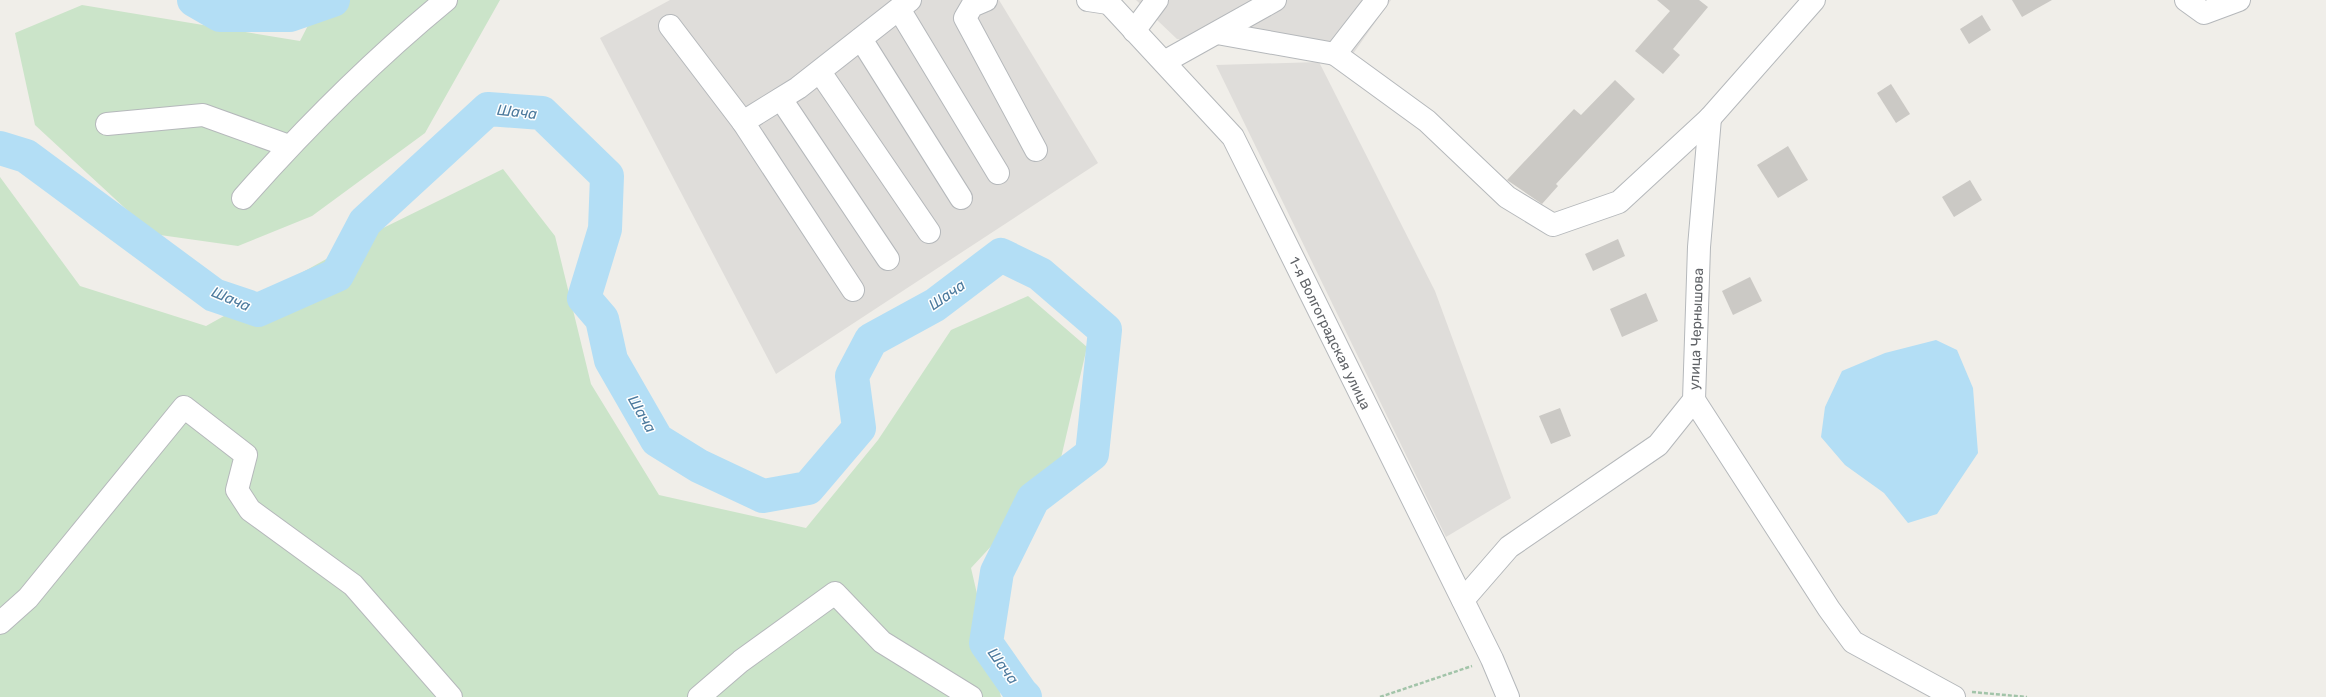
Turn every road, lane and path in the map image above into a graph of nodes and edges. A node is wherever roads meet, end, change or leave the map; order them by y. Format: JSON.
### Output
{"nodes":[{"id":1,"x":446,"y":0,"type":"edge"},
{"id":2,"x":986,"y":0,"type":"edge"},
{"id":3,"x":1157,"y":0,"type":"edge"},
{"id":4,"x":1275,"y":0,"type":"edge"},
{"id":5,"x":1377,"y":0,"type":"edge"},
{"id":6,"x":1814,"y":0,"type":"edge"},
{"id":7,"x":2186,"y":0,"type":"edge"},
{"id":8,"x":2240,"y":0,"type":"edge"},
{"id":9,"x":1101,"y":1,"type":"edge"},
{"id":10,"x":904,"y":4,"type":"edge"},
{"id":11,"x":670,"y":26,"type":"dead end"},
{"id":12,"x":1134,"y":30,"type":"junction"},
{"id":13,"x":1217,"y":33,"type":"junction"},
{"id":14,"x":861,"y":39,"type":"junction"},
{"id":15,"x":1336,"y":54,"type":"junction"},
{"id":16,"x":1164,"y":62,"type":"junction"},
{"id":17,"x":820,"y":72,"type":"junction"},
{"id":18,"x":781,"y":99,"type":"junction"},
{"id":19,"x":1710,"y":118,"type":"junction"},
{"id":20,"x":743,"y":122,"type":"junction"},
{"id":21,"x":107,"y":124,"type":"dead end"},
{"id":22,"x":289,"y":146,"type":"junction"},
{"id":23,"x":1036,"y":150,"type":"dead end"},
{"id":24,"x":998,"y":173,"type":"dead end"},
{"id":25,"x":243,"y":198,"type":"dead end"},
{"id":26,"x":961,"y":198,"type":"dead end"},
{"id":27,"x":929,"y":232,"type":"dead end"},
{"id":28,"x":888,"y":260,"type":"dead end"},
{"id":29,"x":853,"y":290,"type":"dead end"},
{"id":30,"x":1694,"y":400,"type":"junction"},
{"id":31,"x":1463,"y":600,"type":"junction"},
{"id":32,"x":0,"y":623,"type":"edge"},
{"id":33,"x":1492,"y":659,"type":"junction"},
{"id":34,"x":1947,"y":693,"type":"edge"},
{"id":35,"x":451,"y":697,"type":"edge"},
{"id":36,"x":699,"y":697,"type":"edge"},
{"id":37,"x":971,"y":697,"type":"edge"},
{"id":38,"x":1380,"y":697,"type":"edge"},
{"id":39,"x":1508,"y":697,"type":"edge"},
{"id":40,"x":2027,"y":697,"type":"edge"}],
"edges":[{"from":1,"to":22,"type":"street"},
{"from":2,"to":23,"type":"street"},
{"from":3,"to":12,"type":"street"},
{"from":4,"to":13,"type":"street"},
{"from":5,"to":15,"type":"street"},
{"from":6,"to":19,"type":"street"},
{"from":7,"to":8,"type":"street"},
{"from":9,"to":12,"type":"street","name":"1-я Волгоградская улица"},
{"from":10,"to":14,"type":"street"},
{"from":10,"to":24,"type":"street"},
{"from":11,"to":20,"type":"street"},
{"from":12,"to":16,"type":"street","name":"1-я Волгоградская улица"},
{"from":13,"to":15,"type":"street"},
{"from":13,"to":16,"type":"street"},
{"from":14,"to":17,"type":"street"},
{"from":14,"to":26,"type":"street"},
{"from":15,"to":19,"type":"street"},
{"from":16,"to":31,"type":"street","name":"1-я Волгоградская улица"},
{"from":17,"to":18,"type":"street"},
{"from":17,"to":27,"type":"street"},
{"from":18,"to":20,"type":"street"},
{"from":18,"to":28,"type":"street"},
{"from":19,"to":30,"type":"street","name":"улица Чернышова"},
{"from":20,"to":29,"type":"street"},
{"from":21,"to":22,"type":"street"},
{"from":22,"to":25,"type":"street"},
{"from":30,"to":31,"type":"street","name":"улица Чернышова"},
{"from":30,"to":34,"type":"street"},
{"from":31,"to":33,"type":"street","name":"1-я Волгоградская улица"},
{"from":32,"to":35,"type":"street"},
{"from":33,"to":38,"type":"path"},
{"from":33,"to":39,"type":"street","name":"1-я Волгоградская улица"},
{"from":34,"to":40,"type":"path"},
{"from":36,"to":37,"type":"street"}]}
